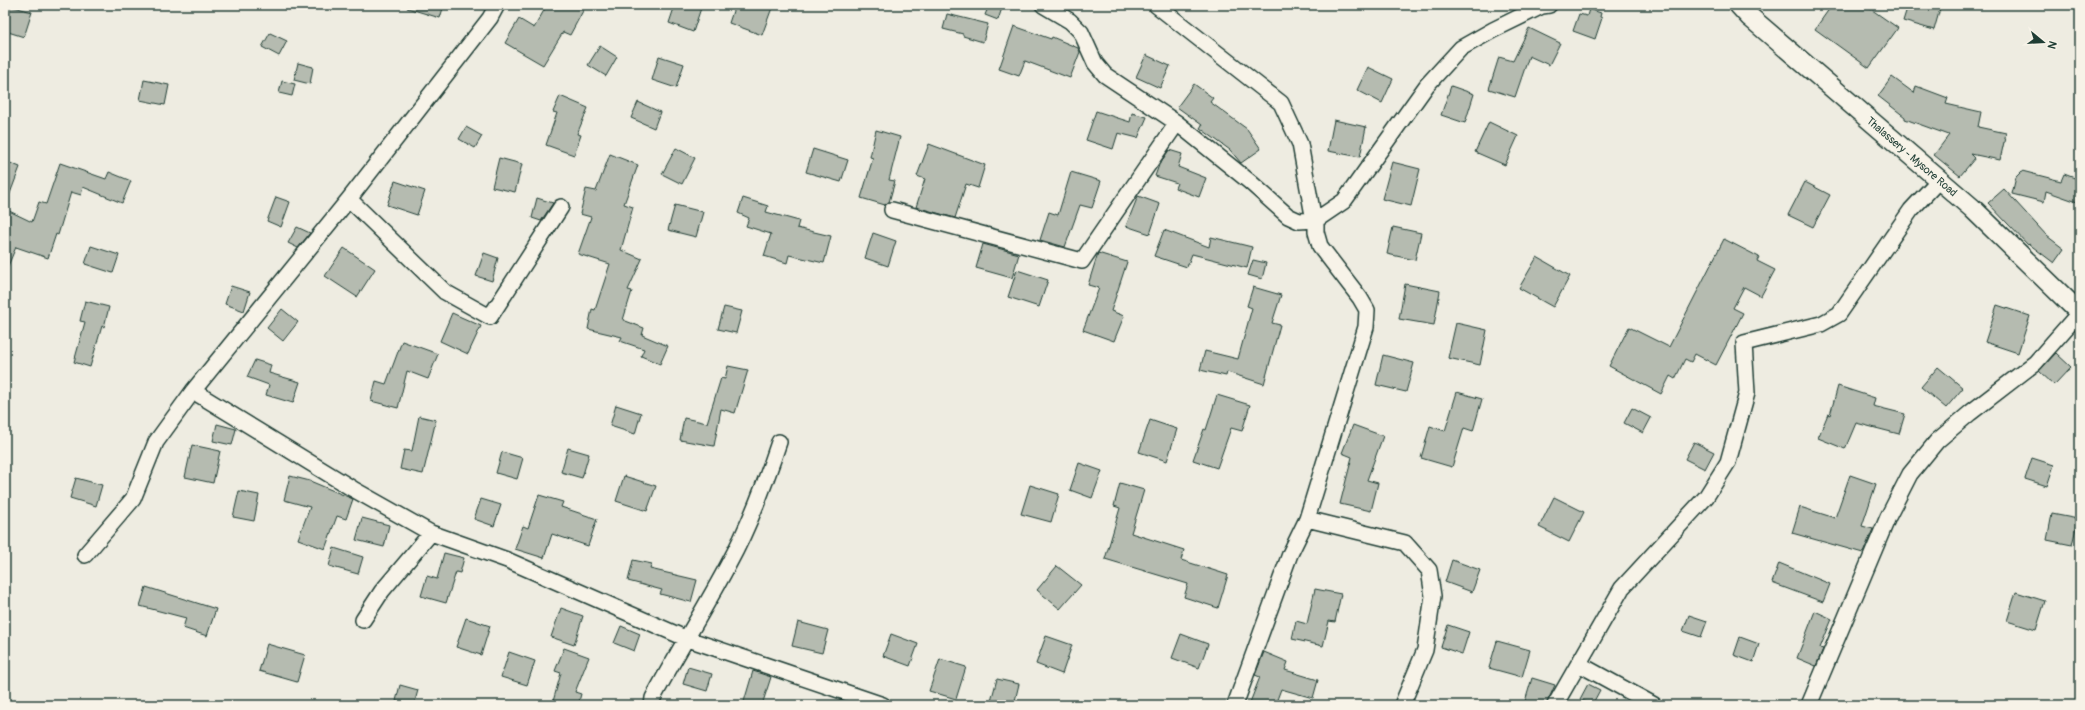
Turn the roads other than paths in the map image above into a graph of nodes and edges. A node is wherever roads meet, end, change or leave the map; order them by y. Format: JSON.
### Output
{"nodes":[{"id":1,"x":497,"y":5,"type":"edge"},
{"id":2,"x":1043,"y":5,"type":"edge"},
{"id":3,"x":1156,"y":5,"type":"edge"},
{"id":4,"x":1549,"y":5,"type":"edge"},
{"id":5,"x":1739,"y":5,"type":"edge"},
{"id":6,"x":1177,"y":124,"type":"junction"},
{"id":7,"x":1939,"y":180,"type":"junction"},
{"id":8,"x":349,"y":199,"type":"junction"},
{"id":9,"x":561,"y":207,"type":"dead end"},
{"id":10,"x":892,"y":210,"type":"dead end"},
{"id":11,"x":1316,"y":220,"type":"junction"},
{"id":12,"x":2080,"y":313,"type":"edge"},
{"id":13,"x":193,"y":391,"type":"junction"},
{"id":14,"x":779,"y":442,"type":"dead end"},
{"id":15,"x":1307,"y":519,"type":"junction"},
{"id":16,"x":431,"y":533,"type":"junction"},
{"id":17,"x":85,"y":555,"type":"dead end"},
{"id":18,"x":364,"y":620,"type":"dead end"},
{"id":19,"x":685,"y":638,"type":"junction"},
{"id":20,"x":1579,"y":664,"type":"junction"},
{"id":21,"x":652,"y":705,"type":"edge"},
{"id":22,"x":883,"y":705,"type":"edge"},
{"id":23,"x":1235,"y":705,"type":"edge"},
{"id":24,"x":1402,"y":705,"type":"edge"},
{"id":25,"x":1555,"y":705,"type":"edge"},
{"id":26,"x":1654,"y":705,"type":"edge"},
{"id":27,"x":1810,"y":705,"type":"edge"}],
"edges":[{"from":1,"to":8,"type":"street"},
{"from":2,"to":6,"type":"street"},
{"from":3,"to":11,"type":"street"},
{"from":4,"to":11,"type":"street"},
{"from":5,"to":7,"type":"main road","name":"Thalassery - Mysore Road"},
{"from":6,"to":10,"type":"street"},
{"from":6,"to":11,"type":"street"},
{"from":7,"to":12,"type":"main road","name":"Thalassery - Mysore Road"},
{"from":7,"to":20,"type":"street"},
{"from":8,"to":9,"type":"street"},
{"from":8,"to":13,"type":"street"},
{"from":11,"to":15,"type":"street"},
{"from":12,"to":27,"type":"street"},
{"from":13,"to":16,"type":"street"},
{"from":13,"to":17,"type":"street"},
{"from":14,"to":19,"type":"street"},
{"from":15,"to":23,"type":"street"},
{"from":15,"to":24,"type":"street"},
{"from":16,"to":18,"type":"street"},
{"from":16,"to":19,"type":"street"},
{"from":19,"to":21,"type":"street"},
{"from":19,"to":22,"type":"street"},
{"from":20,"to":25,"type":"street"},
{"from":20,"to":26,"type":"street"}]}
